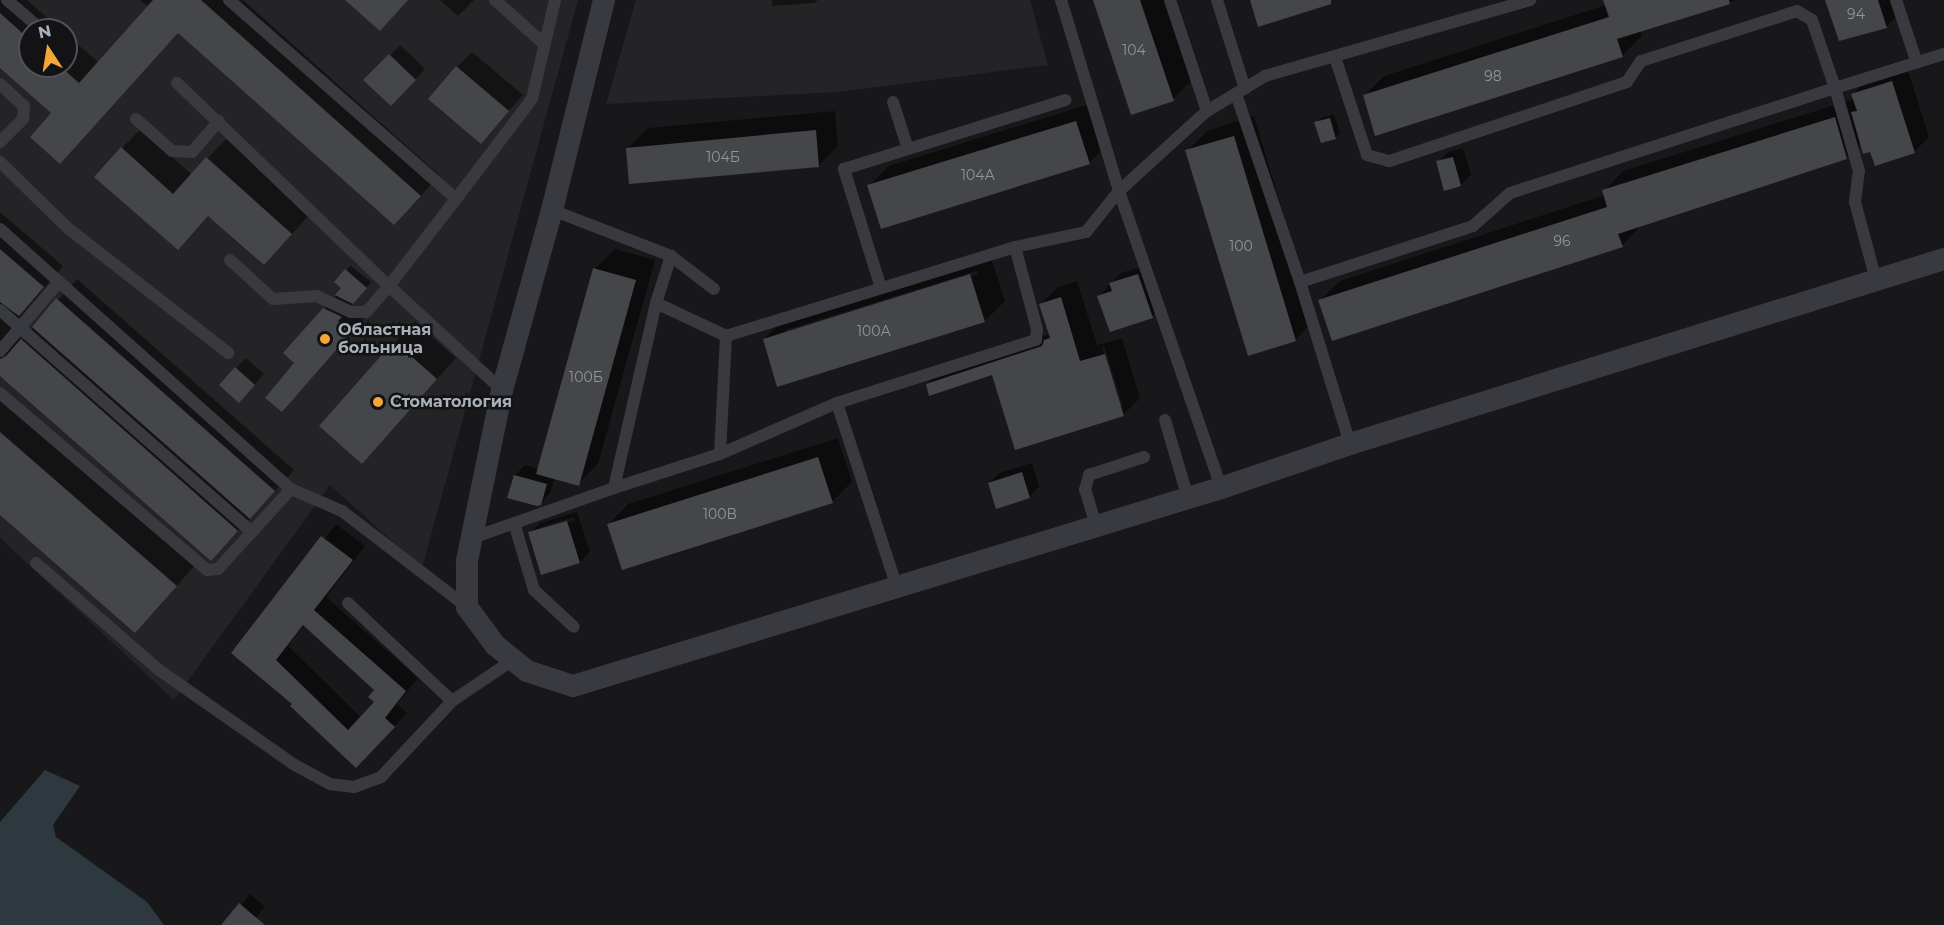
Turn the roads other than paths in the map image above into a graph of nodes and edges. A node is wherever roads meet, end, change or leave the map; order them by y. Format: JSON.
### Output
{"nodes":[{"id":1,"x":7,"y":0,"type":"edge"},
{"id":2,"x":229,"y":0,"type":"edge"},
{"id":3,"x":495,"y":0,"type":"edge"},
{"id":4,"x":555,"y":0,"type":"edge"},
{"id":5,"x":604,"y":0,"type":"edge"},
{"id":6,"x":1061,"y":0,"type":"edge"},
{"id":7,"x":1170,"y":0,"type":"edge"},
{"id":8,"x":1217,"y":0,"type":"edge"},
{"id":9,"x":1530,"y":0,"type":"edge"},
{"id":10,"x":1896,"y":0,"type":"edge"},
{"id":11,"x":28,"y":18,"type":"edge"},
{"id":12,"x":543,"y":44,"type":"junction"},
{"id":13,"x":1944,"y":54,"type":"edge"},
{"id":14,"x":1335,"y":57,"type":"junction"},
{"id":15,"x":1917,"y":63,"type":"junction"},
{"id":16,"x":177,"y":82,"type":"dead end"},
{"id":17,"x":0,"y":84,"type":"edge"},
{"id":18,"x":1835,"y":88,"type":"junction"},
{"id":19,"x":1240,"y":91,"type":"junction"},
{"id":20,"x":1066,"y":100,"type":"dead end"},
{"id":21,"x":892,"y":102,"type":"dead end"},
{"id":22,"x":1207,"y":111,"type":"junction"},
{"id":23,"x":136,"y":119,"type":"dead end"},
{"id":24,"x":219,"y":121,"type":"junction"},
{"id":25,"x":0,"y":142,"type":"edge"},
{"id":26,"x":908,"y":149,"type":"junction"},
{"id":27,"x":0,"y":162,"type":"edge"},
{"id":28,"x":1119,"y":191,"type":"junction"},
{"id":29,"x":456,"y":200,"type":"junction"},
{"id":30,"x":552,"y":210,"type":"junction"},
{"id":31,"x":0,"y":229,"type":"edge"},
{"id":32,"x":1015,"y":247,"type":"junction"},
{"id":33,"x":671,"y":256,"type":"junction"},
{"id":34,"x":1944,"y":259,"type":"edge"},
{"id":35,"x":230,"y":260,"type":"dead end"},
{"id":36,"x":1876,"y":280,"type":"junction"},
{"id":37,"x":59,"y":282,"type":"junction"},
{"id":38,"x":1300,"y":282,"type":"junction"},
{"id":39,"x":389,"y":286,"type":"junction"},
{"id":40,"x":881,"y":288,"type":"junction"},
{"id":41,"x":714,"y":289,"type":"dead end"},
{"id":42,"x":656,"y":303,"type":"junction"},
{"id":43,"x":0,"y":310,"type":"edge"},
{"id":44,"x":20,"y":328,"type":"junction"},
{"id":45,"x":726,"y":336,"type":"junction"},
{"id":46,"x":0,"y":351,"type":"edge"},
{"id":47,"x":228,"y":353,"type":"dead end"},
{"id":48,"x":502,"y":390,"type":"junction"},
{"id":49,"x":0,"y":393,"type":"edge"},
{"id":50,"x":837,"y":403,"type":"junction"},
{"id":51,"x":1164,"y":420,"type":"dead end"},
{"id":52,"x":1350,"y":444,"type":"junction"},
{"id":53,"x":720,"y":454,"type":"junction"},
{"id":54,"x":1144,"y":457,"type":"dead end"},
{"id":55,"x":614,"y":488,"type":"junction"},
{"id":56,"x":1221,"y":488,"type":"junction"},
{"id":57,"x":291,"y":489,"type":"junction"},
{"id":58,"x":1188,"y":498,"type":"junction"},
{"id":59,"x":514,"y":523,"type":"junction"},
{"id":60,"x":1096,"y":525,"type":"junction"},
{"id":61,"x":252,"y":532,"type":"junction"},
{"id":62,"x":472,"y":538,"type":"junction"},
{"id":63,"x":36,"y":563,"type":"dead end"},
{"id":64,"x":896,"y":585,"type":"junction"},
{"id":65,"x":348,"y":603,"type":"dead end"},
{"id":66,"x":466,"y":607,"type":"junction"},
{"id":67,"x":574,"y":627,"type":"dead end"},
{"id":68,"x":513,"y":660,"type":"junction"},
{"id":69,"x":452,"y":701,"type":"junction"}],
"edges":[{"from":1,"to":11,"type":"lane"},
{"from":2,"to":29,"type":"lane"},
{"from":3,"to":12,"type":"lane"},
{"from":4,"to":12,"type":"lane"},
{"from":5,"to":30,"type":"street"},
{"from":6,"to":28,"type":"lane"},
{"from":7,"to":22,"type":"lane"},
{"from":8,"to":19,"type":"lane"},
{"from":9,"to":14,"type":"lane"},
{"from":10,"to":15,"type":"lane"},
{"from":12,"to":29,"type":"lane"},
{"from":13,"to":15,"type":"lane"},
{"from":14,"to":18,"type":"lane"},
{"from":14,"to":19,"type":"lane"},
{"from":15,"to":18,"type":"lane"},
{"from":16,"to":24,"type":"lane"},
{"from":17,"to":25,"type":"lane"},
{"from":18,"to":36,"type":"lane"},
{"from":18,"to":38,"type":"lane"},
{"from":19,"to":22,"type":"lane"},
{"from":19,"to":38,"type":"lane"},
{"from":20,"to":26,"type":"lane"},
{"from":21,"to":26,"type":"lane"},
{"from":22,"to":28,"type":"lane"},
{"from":23,"to":24,"type":"lane"},
{"from":24,"to":39,"type":"lane"},
{"from":26,"to":40,"type":"lane"},
{"from":27,"to":47,"type":"lane"},
{"from":28,"to":32,"type":"lane"},
{"from":28,"to":56,"type":"lane"},
{"from":29,"to":39,"type":"lane"},
{"from":30,"to":33,"type":"lane"},
{"from":30,"to":48,"type":"street"},
{"from":31,"to":37,"type":"lane"},
{"from":32,"to":40,"type":"lane"},
{"from":32,"to":50,"type":"lane"},
{"from":33,"to":41,"type":"lane"},
{"from":33,"to":42,"type":"lane"},
{"from":34,"to":36,"type":"street"},
{"from":35,"to":39,"type":"lane"},
{"from":36,"to":52,"type":"street"},
{"from":37,"to":44,"type":"lane"},
{"from":37,"to":57,"type":"lane"},
{"from":38,"to":52,"type":"lane"},
{"from":39,"to":48,"type":"lane"},
{"from":40,"to":45,"type":"lane"},
{"from":42,"to":45,"type":"lane"},
{"from":42,"to":55,"type":"lane"},
{"from":43,"to":44,"type":"lane"},
{"from":44,"to":46,"type":"lane"},
{"from":44,"to":61,"type":"lane"},
{"from":45,"to":53,"type":"lane"},
{"from":48,"to":62,"type":"street"},
{"from":49,"to":61,"type":"lane"},
{"from":50,"to":53,"type":"lane"},
{"from":50,"to":64,"type":"lane"},
{"from":51,"to":58,"type":"lane"},
{"from":52,"to":56,"type":"street"},
{"from":53,"to":55,"type":"lane"},
{"from":54,"to":60,"type":"lane"},
{"from":55,"to":59,"type":"lane"},
{"from":56,"to":58,"type":"street"},
{"from":57,"to":61,"type":"lane"},
{"from":57,"to":66,"type":"lane"},
{"from":58,"to":60,"type":"street"},
{"from":59,"to":62,"type":"lane"},
{"from":59,"to":67,"type":"lane"},
{"from":60,"to":64,"type":"street"},
{"from":62,"to":66,"type":"street"},
{"from":63,"to":69,"type":"lane"},
{"from":64,"to":68,"type":"street"},
{"from":65,"to":69,"type":"lane"},
{"from":66,"to":68,"type":"street"},
{"from":68,"to":69,"type":"lane"}]}
